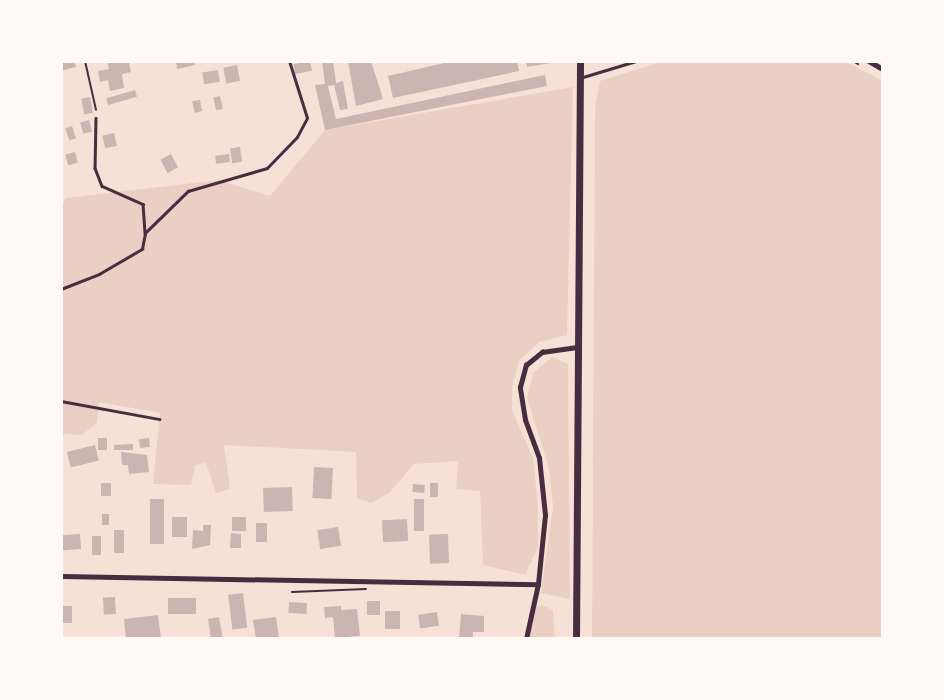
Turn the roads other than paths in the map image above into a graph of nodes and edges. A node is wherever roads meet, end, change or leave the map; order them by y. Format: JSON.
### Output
{"nodes":[{"id":1,"x":289,"y":61,"type":"edge"},
{"id":2,"x":580,"y":61,"type":"edge"},
{"id":3,"x":636,"y":61,"type":"edge"},
{"id":4,"x":869,"y":61,"type":"edge"},
{"id":5,"x":883,"y":69,"type":"edge"},
{"id":6,"x":580,"y":78,"type":"junction"},
{"id":7,"x":96,"y":118,"type":"road end"},
{"id":8,"x":145,"y":233,"type":"junction"},
{"id":9,"x":61,"y":289,"type":"edge"},
{"id":10,"x":576,"y":347,"type":"junction"},
{"id":11,"x":61,"y":401,"type":"edge"},
{"id":12,"x":159,"y":419,"type":"dead end"},
{"id":13,"x":61,"y":576,"type":"edge"},
{"id":14,"x":538,"y":584,"type":"junction"},
{"id":15,"x":526,"y":639,"type":"edge"},
{"id":16,"x":576,"y":639,"type":"edge"}],
"edges":[{"from":1,"to":8,"type":"lane"},
{"from":2,"to":6,"type":"main road"},
{"from":3,"to":6,"type":"lane"},
{"from":4,"to":5,"type":"street"},
{"from":6,"to":10,"type":"main road"},
{"from":7,"to":8,"type":"lane"},
{"from":8,"to":9,"type":"lane"},
{"from":10,"to":14,"type":"street"},
{"from":10,"to":16,"type":"main road"},
{"from":11,"to":12,"type":"lane"},
{"from":13,"to":14,"type":"street"},
{"from":14,"to":15,"type":"street"}]}
